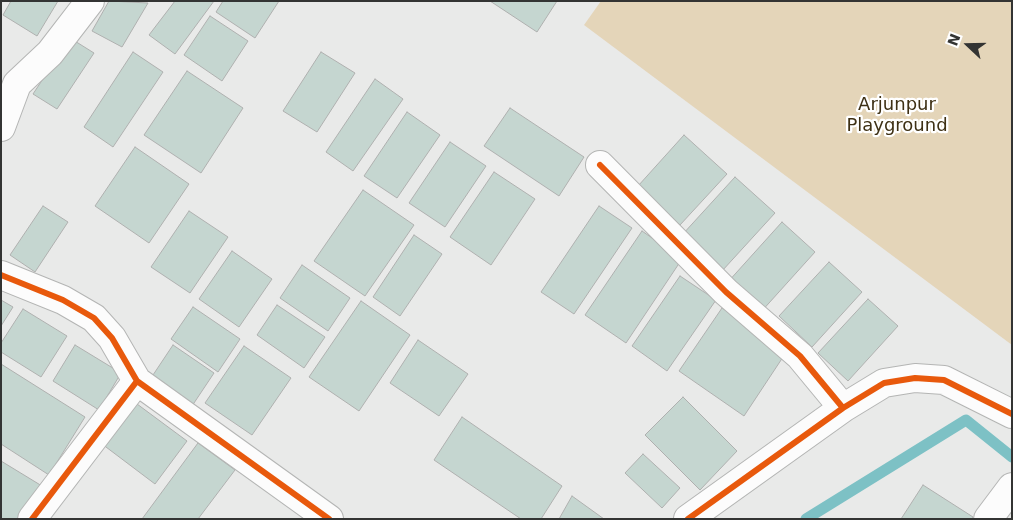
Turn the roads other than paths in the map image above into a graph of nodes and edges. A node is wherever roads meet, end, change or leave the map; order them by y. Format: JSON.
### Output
{"nodes":[{"id":1,"x":90,"y":1,"type":"edge"},
{"id":2,"x":1,"y":127,"type":"edge"},
{"id":3,"x":600,"y":165,"type":"dead end"},
{"id":4,"x":1,"y":276,"type":"edge"},
{"id":5,"x":137,"y":381,"type":"junction"},
{"id":6,"x":843,"y":408,"type":"junction"},
{"id":7,"x":1012,"y":414,"type":"edge"},
{"id":8,"x":1012,"y":487,"type":"edge"},
{"id":9,"x":997,"y":515,"type":"edge"},
{"id":10,"x":32,"y":519,"type":"edge"},
{"id":11,"x":329,"y":519,"type":"edge"},
{"id":12,"x":688,"y":519,"type":"edge"}],
"edges":[{"from":1,"to":2,"type":"street"},
{"from":3,"to":6,"type":"street"},
{"from":4,"to":5,"type":"street"},
{"from":5,"to":10,"type":"street"},
{"from":5,"to":11,"type":"street"},
{"from":6,"to":7,"type":"street"},
{"from":6,"to":12,"type":"street"},
{"from":8,"to":9,"type":"street"}]}
